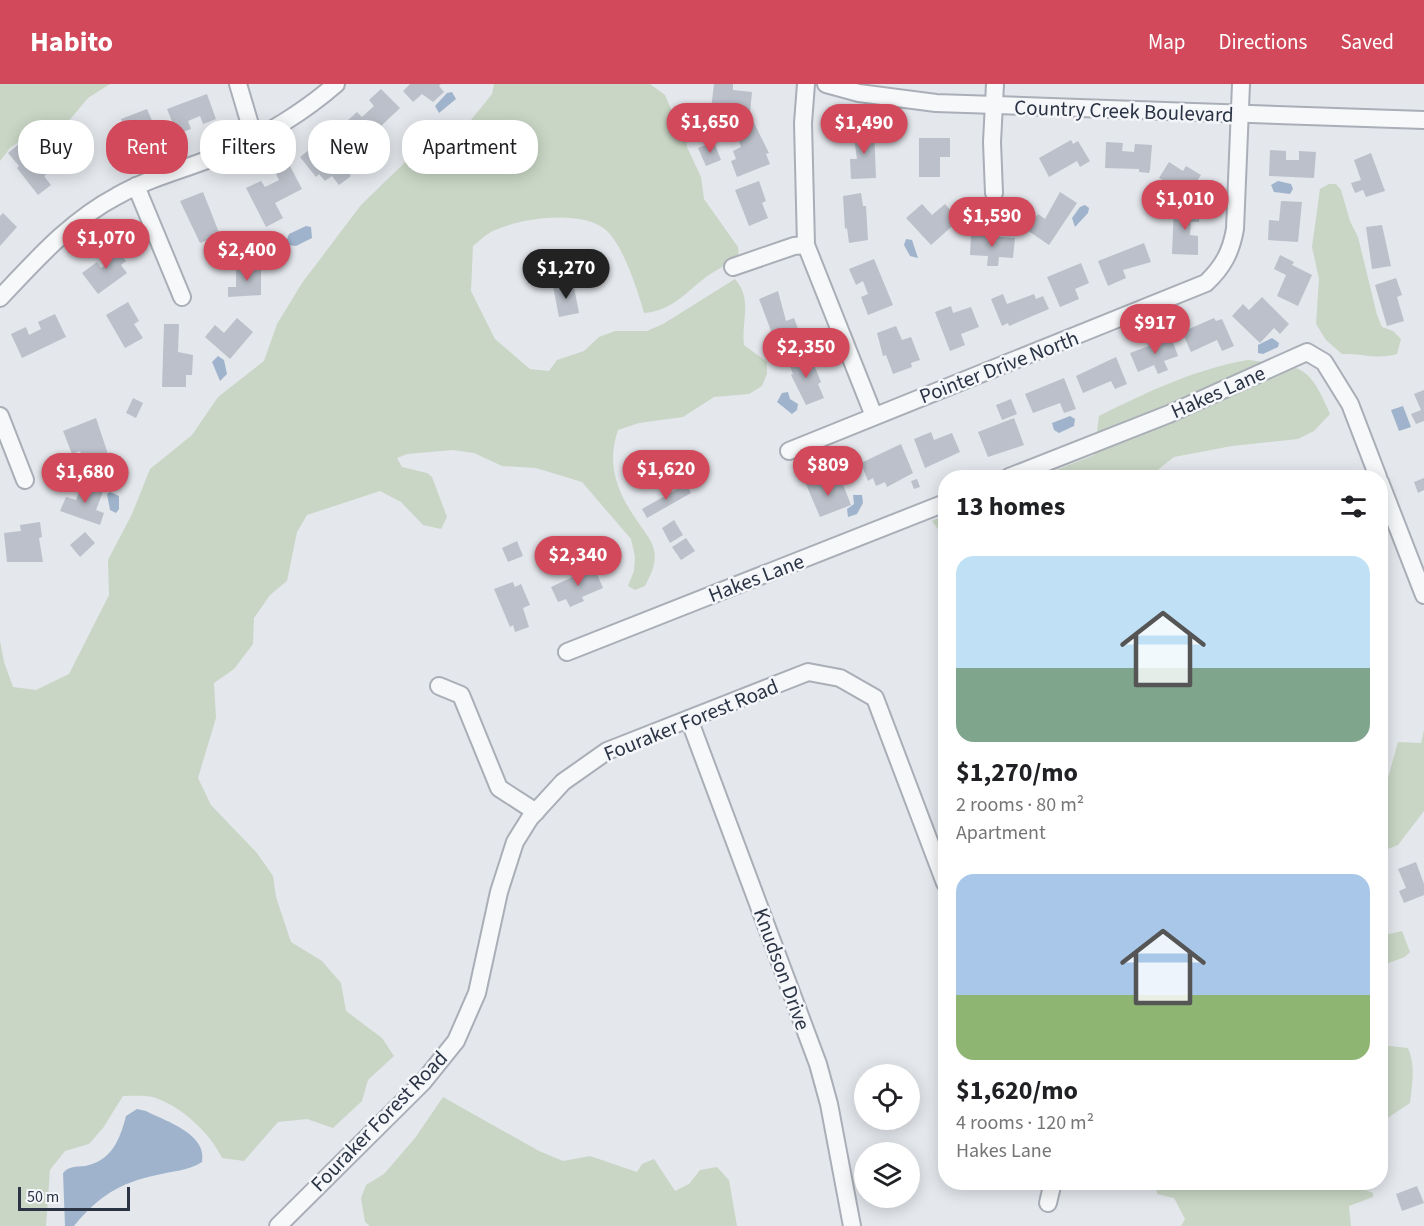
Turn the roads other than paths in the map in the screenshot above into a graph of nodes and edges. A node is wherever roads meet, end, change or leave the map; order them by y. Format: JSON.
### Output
{"nodes":[{"id":1,"x":238,"y":84,"type":"edge"},
{"id":2,"x":336,"y":84,"type":"edge"},
{"id":3,"x":806,"y":84,"type":"edge"},
{"id":4,"x":826,"y":84,"type":"edge"},
{"id":5,"x":995,"y":84,"type":"edge"},
{"id":6,"x":1240,"y":84,"type":"edge"},
{"id":7,"x":993,"y":105,"type":"junction"},
{"id":8,"x":1239,"y":116,"type":"junction"},
{"id":9,"x":249,"y":120,"type":"edge"},
{"id":10,"x":284,"y":120,"type":"edge"},
{"id":11,"x":1424,"y":120,"type":"edge"},
{"id":12,"x":200,"y":162,"type":"edge"},
{"id":13,"x":136,"y":186,"type":"junction"},
{"id":14,"x":994,"y":193,"type":"dead end"},
{"id":15,"x":806,"y":245,"type":"junction"},
{"id":16,"x":733,"y":267,"type":"dead end"},
{"id":17,"x":182,"y":297,"type":"dead end"},
{"id":18,"x":0,"y":298,"type":"edge"},
{"id":19,"x":0,"y":416,"type":"edge"},
{"id":20,"x":874,"y":416,"type":"junction"},
{"id":21,"x":789,"y":451,"type":"dead end"},
{"id":22,"x":1027,"y":470,"type":"edge"},
{"id":23,"x":1375,"y":470,"type":"edge"},
{"id":24,"x":25,"y":480,"type":"dead end"},
{"id":25,"x":1388,"y":503,"type":"edge"},
{"id":26,"x":938,"y":506,"type":"edge"},
{"id":27,"x":1424,"y":595,"type":"edge"},
{"id":28,"x":567,"y":652,"type":"dead end"},
{"id":29,"x":439,"y":686,"type":"dead end"},
{"id":30,"x":689,"y":719,"type":"junction"},
{"id":31,"x":536,"y":812,"type":"junction"},
{"id":32,"x":938,"y":864,"type":"edge"},
{"id":33,"x":1051,"y":1190,"type":"edge"},
{"id":34,"x":1048,"y":1203,"type":"dead end"},
{"id":35,"x":278,"y":1226,"type":"edge"},
{"id":36,"x":852,"y":1226,"type":"edge"}],
"edges":[{"from":1,"to":9,"type":"street"},
{"from":2,"to":10,"type":"street"},
{"from":3,"to":15,"type":"street"},
{"from":4,"to":7,"type":"street","name":"Country Creek Boulevard"},
{"from":5,"to":7,"type":"street"},
{"from":6,"to":8,"type":"street"},
{"from":7,"to":8,"type":"street","name":"Country Creek Boulevard"},
{"from":7,"to":14,"type":"street"},
{"from":8,"to":11,"type":"street","name":"Country Creek Boulevard"},
{"from":8,"to":20,"type":"street","name":"Pointer Drive North"},
{"from":12,"to":13,"type":"street"},
{"from":13,"to":17,"type":"street"},
{"from":13,"to":18,"type":"street"},
{"from":15,"to":16,"type":"street"},
{"from":15,"to":20,"type":"street"},
{"from":19,"to":24,"type":"street"},
{"from":20,"to":21,"type":"street","name":"Pointer Drive North"},
{"from":22,"to":23,"type":"street","name":"Hakes Lane"},
{"from":25,"to":27,"type":"street"},
{"from":26,"to":28,"type":"street","name":"Hakes Lane"},
{"from":29,"to":31,"type":"street"},
{"from":30,"to":31,"type":"street","name":"Fouraker Forest Road"},
{"from":30,"to":32,"type":"street","name":"Fouraker Forest Road"},
{"from":30,"to":36,"type":"street","name":"Knudson Drive"},
{"from":31,"to":35,"type":"street","name":"Fouraker Forest Road"},
{"from":33,"to":34,"type":"street"}]}
